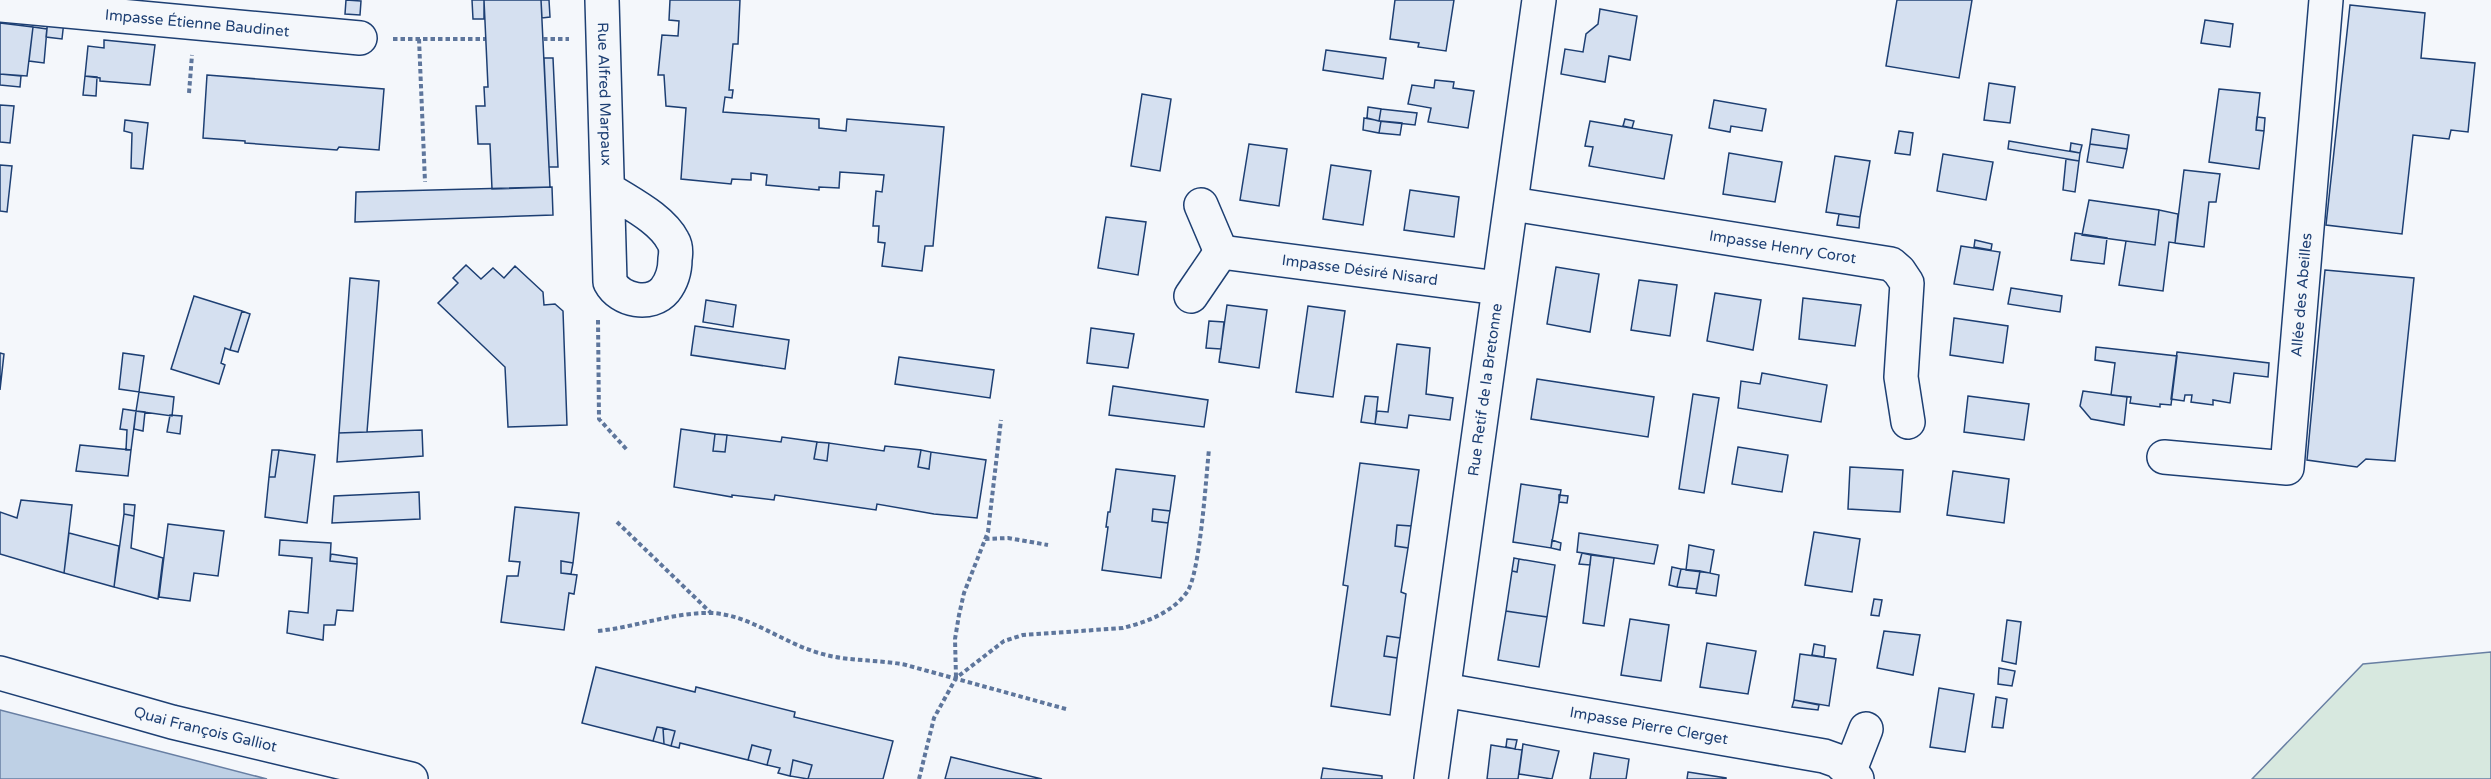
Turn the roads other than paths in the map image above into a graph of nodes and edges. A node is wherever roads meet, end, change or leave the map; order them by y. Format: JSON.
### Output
{"nodes":[{"id":1,"x":602,"y":0,"type":"edge"},
{"id":2,"x":1539,"y":0,"type":"edge"},
{"id":3,"x":2326,"y":0,"type":"edge"},
{"id":4,"x":0,"y":5,"type":"edge"},
{"id":5,"x":360,"y":38,"type":"road end"},
{"id":6,"x":608,"y":189,"type":"junction"},
{"id":7,"x":1512,"y":204,"type":"junction"},
{"id":8,"x":1202,"y":205,"type":"dead end"},
{"id":9,"x":1221,"y":252,"type":"junction"},
{"id":10,"x":1498,"y":288,"type":"junction"},
{"id":11,"x":1191,"y":296,"type":"dead end"},
{"id":12,"x":1908,"y":422,"type":"dead end"},
{"id":13,"x":2164,"y":456,"type":"dead end"},
{"id":14,"x":0,"y":673,"type":"edge"},
{"id":15,"x":1444,"y":690,"type":"junction"},
{"id":16,"x":1866,"y":729,"type":"dead end"},
{"id":17,"x":1853,"y":774,"type":"edge"},
{"id":18,"x":411,"y":779,"type":"edge"},
{"id":19,"x":1431,"y":779,"type":"edge"}],
"edges":[{"from":1,"to":6,"type":"street","name":"Rue Alfred Marpaux"},
{"from":2,"to":7,"type":"street","name":"Rue Retif de la Bretonne"},
{"from":3,"to":13,"type":"street","name":"Allée des Abeilles"},
{"from":4,"to":5,"type":"street","name":"Impasse Étienne Baudinet"},
{"from":6,"to":6,"type":"street","name":"Rue Alfred Marpaux"},
{"from":7,"to":10,"type":"street","name":"Rue Retif de la Bretonne"},
{"from":7,"to":12,"type":"street","name":"Impasse Henry Corot"},
{"from":8,"to":9,"type":"street"},
{"from":9,"to":10,"type":"street","name":"Impasse Désiré Nisard"},
{"from":9,"to":11,"type":"street"},
{"from":10,"to":15,"type":"street","name":"Rue Retif de la Bretonne"},
{"from":14,"to":18,"type":"street","name":"Quai François Galliot"},
{"from":15,"to":17,"type":"street","name":"Impasse Pierre Clerget"},
{"from":15,"to":19,"type":"street","name":"Rue Retif de la Bretonne"},
{"from":16,"to":17,"type":"street","name":"Impasse Pierre Clerget"}]}
